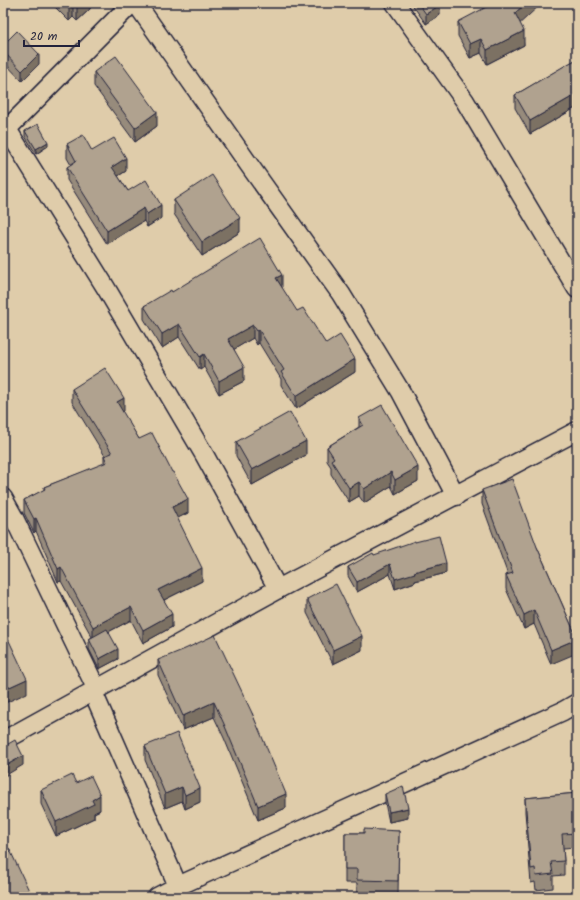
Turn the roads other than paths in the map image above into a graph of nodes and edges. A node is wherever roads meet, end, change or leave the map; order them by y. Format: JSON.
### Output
{"nodes":[{"id":1,"x":132,"y":3,"type":"edge"},
{"id":2,"x":136,"y":3,"type":"edge"},
{"id":3,"x":395,"y":3,"type":"edge"},
{"id":4,"x":5,"y":131,"type":"edge"},
{"id":5,"x":577,"y":289,"type":"edge"},
{"id":6,"x":577,"y":431,"type":"edge"},
{"id":7,"x":456,"y":496,"type":"junction"},
{"id":8,"x":3,"y":498,"type":"edge"},
{"id":9,"x":278,"y":589,"type":"junction"},
{"id":10,"x":95,"y":691,"type":"junction"},
{"id":11,"x":577,"y":703,"type":"edge"},
{"id":12,"x":3,"y":742,"type":"edge"},
{"id":13,"x":178,"y":886,"type":"junction"},
{"id":14,"x":157,"y":897,"type":"edge"}],
"edges":[{"from":1,"to":4,"type":"street"},
{"from":2,"to":7,"type":"street"},
{"from":3,"to":5,"type":"street"},
{"from":4,"to":9,"type":"street"},
{"from":6,"to":7,"type":"street"},
{"from":7,"to":9,"type":"street"},
{"from":8,"to":10,"type":"street"},
{"from":9,"to":10,"type":"street"},
{"from":10,"to":12,"type":"street"},
{"from":10,"to":13,"type":"street"},
{"from":11,"to":13,"type":"street"},
{"from":13,"to":14,"type":"street"}]}
